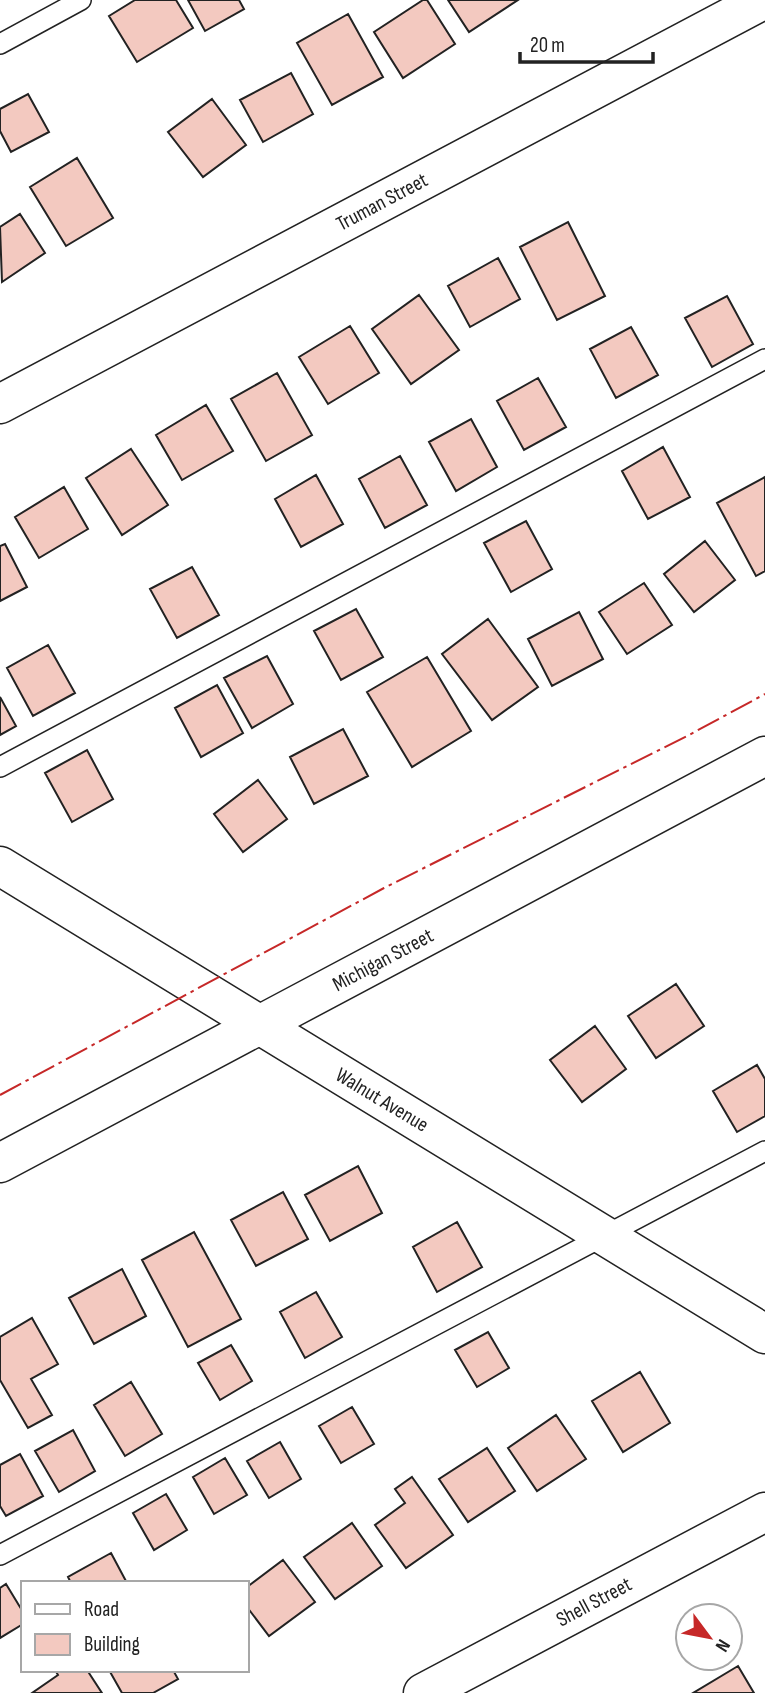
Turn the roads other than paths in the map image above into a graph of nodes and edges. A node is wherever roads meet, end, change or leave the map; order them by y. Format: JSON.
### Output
{"nodes":[{"id":1,"x":81,"y":0,"type":"edge"},
{"id":2,"x":763,"y":0,"type":"edge"},
{"id":3,"x":0,"y":44,"type":"edge"},
{"id":4,"x":765,"y":359,"type":"edge"},
{"id":5,"x":0,"y":404,"type":"edge"},
{"id":6,"x":765,"y":756,"type":"edge"},
{"id":7,"x":0,"y":767,"type":"edge"},
{"id":8,"x":0,"y":866,"type":"edge"},
{"id":9,"x":259,"y":1026,"type":"junction"},
{"id":10,"x":765,"y":1151,"type":"edge"},
{"id":11,"x":0,"y":1163,"type":"edge"},
{"id":12,"x":605,"y":1236,"type":"junction"},
{"id":13,"x":765,"y":1334,"type":"edge"},
{"id":14,"x":765,"y":1512,"type":"edge"},
{"id":15,"x":0,"y":1555,"type":"edge"},
{"id":16,"x":423,"y":1693,"type":"edge"}],
"edges":[{"from":1,"to":3,"type":"lane"},
{"from":2,"to":5,"type":"street","name":"Truman Street"},
{"from":4,"to":7,"type":"lane"},
{"from":6,"to":9,"type":"street","name":"Michigan Street"},
{"from":8,"to":9,"type":"street","name":"Walnut Avenue"},
{"from":9,"to":11,"type":"street","name":"Michigan Street"},
{"from":9,"to":12,"type":"street","name":"Walnut Avenue"},
{"from":10,"to":12,"type":"lane"},
{"from":12,"to":13,"type":"street","name":"Walnut Avenue"},
{"from":12,"to":15,"type":"lane"},
{"from":14,"to":16,"type":"street","name":"Shell Street"}]}
